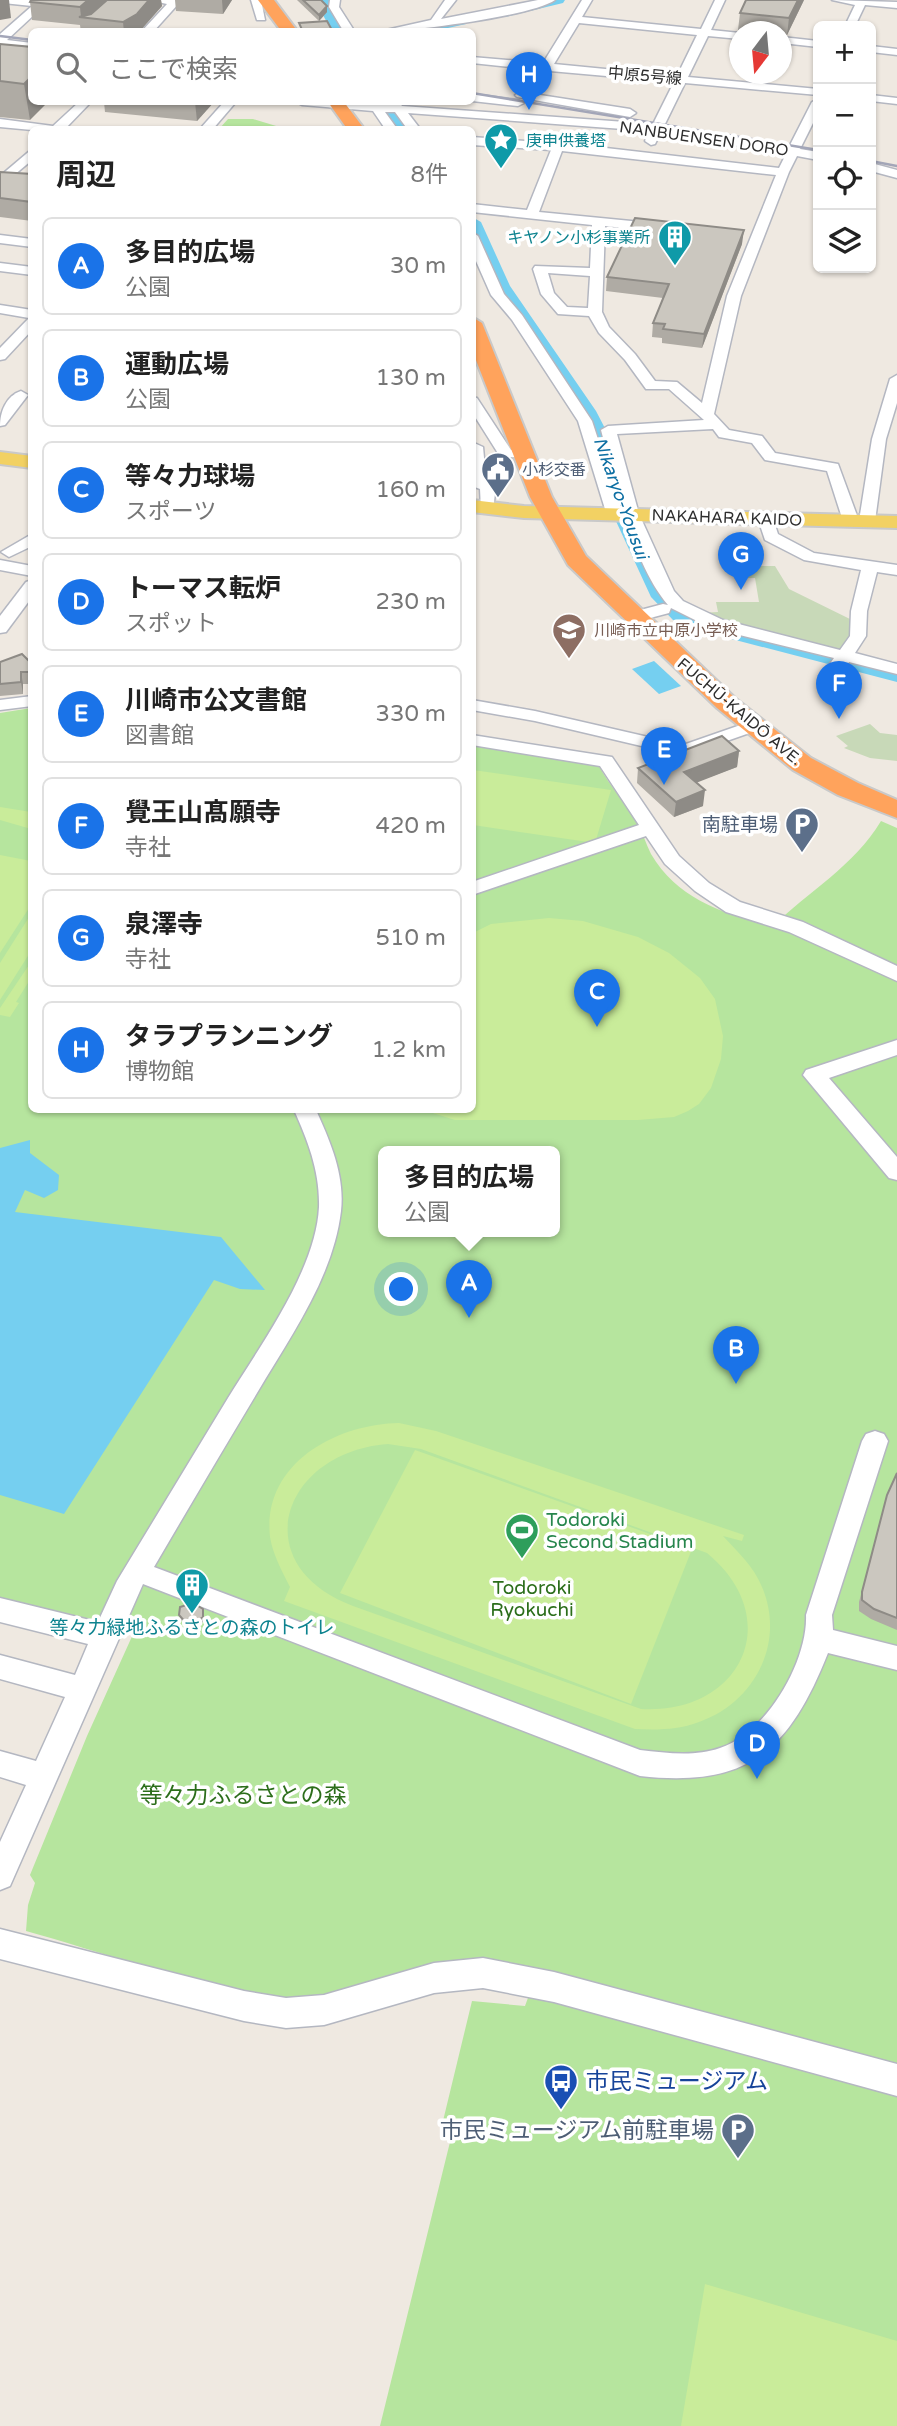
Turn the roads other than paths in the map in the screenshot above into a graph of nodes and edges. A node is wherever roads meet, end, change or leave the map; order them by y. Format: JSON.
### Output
{"nodes":[{"id":1,"x":3,"y":0,"type":"edge"},
{"id":2,"x":153,"y":0,"type":"edge"},
{"id":3,"x":256,"y":0,"type":"edge"},
{"id":4,"x":266,"y":0,"type":"edge"},
{"id":5,"x":335,"y":0,"type":"edge"},
{"id":6,"x":451,"y":0,"type":"edge"},
{"id":7,"x":550,"y":0,"type":"edge"},
{"id":8,"x":587,"y":0,"type":"edge"},
{"id":9,"x":720,"y":0,"type":"edge"},
{"id":10,"x":836,"y":0,"type":"edge"},
{"id":11,"x":861,"y":1,"type":"edge"},
{"id":12,"x":43,"y":2,"type":"edge"},
{"id":13,"x":897,"y":5,"type":"edge"},
{"id":14,"x":320,"y":6,"type":"edge"},
{"id":15,"x":575,"y":19,"type":"junction"},
{"id":16,"x":852,"y":21,"type":"edge"},
{"id":17,"x":330,"y":23,"type":"edge"},
{"id":18,"x":262,"y":25,"type":"edge"},
{"id":19,"x":438,"y":26,"type":"edge"},
{"id":20,"x":150,"y":28,"type":"edge"},
{"id":21,"x":287,"y":28,"type":"edge"},
{"id":22,"x":347,"y":28,"type":"edge"},
{"id":23,"x":419,"y":28,"type":"edge"},
{"id":24,"x":704,"y":32,"type":"junction"},
{"id":25,"x":729,"y":35,"type":"edge"},
{"id":26,"x":28,"y":36,"type":"edge"},
{"id":27,"x":2,"y":37,"type":"edge"},
{"id":28,"x":792,"y":41,"type":"edge"},
{"id":29,"x":813,"y":43,"type":"edge"},
{"id":30,"x":28,"y":45,"type":"edge"},
{"id":31,"x":876,"y":50,"type":"edge"},
{"id":32,"x":897,"y":52,"type":"edge"},
{"id":33,"x":476,"y":60,"type":"edge"},
{"id":34,"x":547,"y":66,"type":"junction"},
{"id":35,"x":683,"y":79,"type":"junction"},
{"id":36,"x":813,"y":92,"type":"edge"},
{"id":37,"x":476,"y":97,"type":"edge"},
{"id":38,"x":520,"y":99,"type":"junction"},
{"id":39,"x":876,"y":99,"type":"edge"},
{"id":40,"x":897,"y":101,"type":"edge"},
{"id":41,"x":82,"y":105,"type":"edge"},
{"id":42,"x":227,"y":105,"type":"edge"},
{"id":43,"x":338,"y":105,"type":"edge"},
{"id":44,"x":376,"y":105,"type":"edge"},
{"id":45,"x":395,"y":106,"type":"edge"},
{"id":46,"x":813,"y":112,"type":"edge"},
{"id":47,"x":514,"y":117,"type":"junction"},
{"id":48,"x":0,"y":123,"type":"edge"},
{"id":49,"x":661,"y":123,"type":"junction"},
{"id":50,"x":608,"y":125,"type":"junction"},
{"id":51,"x":28,"y":126,"type":"edge"},
{"id":52,"x":60,"y":126,"type":"edge"},
{"id":53,"x":209,"y":126,"type":"edge"},
{"id":54,"x":354,"y":126,"type":"edge"},
{"id":55,"x":389,"y":126,"type":"edge"},
{"id":56,"x":412,"y":126,"type":"edge"},
{"id":57,"x":476,"y":141,"type":"edge"},
{"id":58,"x":501,"y":143,"type":"junction"},
{"id":59,"x":797,"y":146,"type":"junction"},
{"id":60,"x":558,"y":147,"type":"junction"},
{"id":61,"x":813,"y":154,"type":"edge"},
{"id":62,"x":642,"y":156,"type":"junction"},
{"id":63,"x":28,"y":157,"type":"edge"},
{"id":64,"x":495,"y":160,"type":"dead end"},
{"id":65,"x":876,"y":168,"type":"edge"},
{"id":66,"x":783,"y":172,"type":"junction"},
{"id":67,"x":897,"y":174,"type":"edge"},
{"id":68,"x":1,"y":182,"type":"edge"},
{"id":69,"x":21,"y":186,"type":"edge"},
{"id":70,"x":478,"y":208,"type":"edge"},
{"id":71,"x":532,"y":214,"type":"junction"},
{"id":72,"x":598,"y":222,"type":"junction"},
{"id":73,"x":677,"y":230,"type":"edge"},
{"id":74,"x":0,"y":239,"type":"edge"},
{"id":75,"x":28,"y":242,"type":"edge"},
{"id":76,"x":476,"y":245,"type":"edge"},
{"id":77,"x":0,"y":267,"type":"edge"},
{"id":78,"x":28,"y":270,"type":"edge"},
{"id":79,"x":597,"y":272,"type":"junction"},
{"id":80,"x":0,"y":309,"type":"edge"},
{"id":81,"x":595,"y":312,"type":"junction"},
{"id":82,"x":28,"y":313,"type":"edge"},
{"id":83,"x":28,"y":324,"type":"edge"},
{"id":84,"x":476,"y":333,"type":"edge"},
{"id":85,"x":6,"y":340,"type":"edge"},
{"id":86,"x":0,"y":355,"type":"edge"},
{"id":87,"x":897,"y":379,"type":"edge"},
{"id":88,"x":0,"y":392,"type":"edge"},
{"id":89,"x":27,"y":396,"type":"edge"},
{"id":90,"x":476,"y":407,"type":"edge"},
{"id":91,"x":712,"y":419,"type":"junction"},
{"id":92,"x":0,"y":422,"type":"edge"},
{"id":93,"x":879,"y":439,"type":"junction"},
{"id":94,"x":897,"y":441,"type":"edge"},
{"id":95,"x":523,"y":453,"type":"junction"},
{"id":96,"x":476,"y":456,"type":"edge"},
{"id":97,"x":0,"y":458,"type":"edge"},
{"id":98,"x":28,"y":462,"type":"edge"},
{"id":99,"x":480,"y":506,"type":"edge"},
{"id":100,"x":548,"y":512,"type":"junction"},
{"id":101,"x":614,"y":512,"type":"junction"},
{"id":102,"x":766,"y":519,"type":"junction"},
{"id":103,"x":859,"y":521,"type":"junction"},
{"id":104,"x":897,"y":522,"type":"edge"},
{"id":105,"x":28,"y":542,"type":"edge"},
{"id":106,"x":564,"y":542,"type":"junction"},
{"id":107,"x":5,"y":559,"type":"edge"},
{"id":108,"x":870,"y":567,"type":"junction"},
{"id":109,"x":28,"y":569,"type":"edge"},
{"id":110,"x":897,"y":570,"type":"edge"},
{"id":111,"x":28,"y":592,"type":"edge"},
{"id":112,"x":663,"y":609,"type":"junction"},
{"id":113,"x":635,"y":617,"type":"junction"},
{"id":114,"x":10,"y":623,"type":"edge"},
{"id":115,"x":841,"y":660,"type":"junction"},
{"id":116,"x":897,"y":669,"type":"edge"},
{"id":117,"x":897,"y":680,"type":"edge"},
{"id":118,"x":28,"y":701,"type":"edge"},
{"id":119,"x":1,"y":704,"type":"edge"},
{"id":120,"x":476,"y":706,"type":"edge"},
{"id":121,"x":752,"y":726,"type":"junction"},
{"id":122,"x":476,"y":741,"type":"edge"},
{"id":123,"x":897,"y":810,"type":"edge"},
{"id":124,"x":652,"y":827,"type":"junction"},
{"id":125,"x":476,"y":888,"type":"edge"},
{"id":126,"x":897,"y":974,"type":"edge"},
{"id":127,"x":897,"y":1047,"type":"edge"},
{"id":128,"x":306,"y":1113,"type":"edge"},
{"id":129,"x":897,"y":1172,"type":"edge"},
{"id":130,"x":874,"y":1441,"type":"dead end"},
{"id":131,"x":154,"y":1578,"type":"dead end"},
{"id":132,"x":0,"y":1610,"type":"edge"},
{"id":133,"x":104,"y":1636,"type":"junction"},
{"id":134,"x":821,"y":1639,"type":"junction"},
{"id":135,"x":897,"y":1658,"type":"edge"},
{"id":136,"x":0,"y":1667,"type":"edge"},
{"id":137,"x":81,"y":1689,"type":"junction"},
{"id":138,"x":0,"y":1764,"type":"edge"},
{"id":139,"x":43,"y":1776,"type":"junction"},
{"id":140,"x":1,"y":1873,"type":"edge"},
{"id":141,"x":0,"y":1944,"type":"edge"},
{"id":142,"x":897,"y":2080,"type":"edge"}],
"edges":[{"from":1,"to":12,"type":"street"},
{"from":2,"to":20,"type":"street"},
{"from":3,"to":18,"type":"street"},
{"from":4,"to":21,"type":"highway"},
{"from":5,"to":22,"type":"street"},
{"from":6,"to":19,"type":"street"},
{"from":7,"to":19,"type":"street"},
{"from":8,"to":15,"type":"street"},
{"from":9,"to":24,"type":"street"},
{"from":10,"to":11,"type":"street"},
{"from":11,"to":13,"type":"street"},
{"from":11,"to":16,"type":"street"},
{"from":12,"to":27,"type":"street"},
{"from":14,"to":17,"type":"street"},
{"from":15,"to":24,"type":"street"},
{"from":15,"to":34,"type":"street"},
{"from":19,"to":23,"type":"street"},
{"from":24,"to":25,"type":"street"},
{"from":24,"to":35,"type":"street"},
{"from":26,"to":27,"type":"street"},
{"from":27,"to":30,"type":"street"},
{"from":28,"to":29,"type":"street"},
{"from":31,"to":32,"type":"street"},
{"from":33,"to":34,"type":"street","name":"中原5号線"},
{"from":34,"to":35,"type":"street","name":"中原5号線"},
{"from":34,"to":38,"type":"street"},
{"from":35,"to":36,"type":"street","name":"中原5号線"},
{"from":35,"to":49,"type":"street"},
{"from":37,"to":38,"type":"street"},
{"from":38,"to":47,"type":"street"},
{"from":38,"to":49,"type":"street"},
{"from":38,"to":50,"type":"street"},
{"from":39,"to":40,"type":"street"},
{"from":41,"to":52,"type":"street"},
{"from":42,"to":53,"type":"street"},
{"from":43,"to":54,"type":"highway"},
{"from":44,"to":45,"type":"street","name":"NANBUENSEN DORO"},
{"from":44,"to":55,"type":"street"},
{"from":45,"to":47,"type":"street","name":"NANBUENSEN DORO"},
{"from":45,"to":56,"type":"street"},
{"from":46,"to":59,"type":"street"},
{"from":47,"to":50,"type":"street","name":"NANBUENSEN DORO"},
{"from":47,"to":58,"type":"street"},
{"from":48,"to":51,"type":"street"},
{"from":49,"to":50,"type":"street","name":"NANBUENSEN DORO"},
{"from":49,"to":59,"type":"street","name":"NANBUENSEN DORO"},
{"from":49,"to":62,"type":"street"},
{"from":57,"to":58,"type":"street"},
{"from":58,"to":60,"type":"street"},
{"from":58,"to":64,"type":"street"},
{"from":59,"to":61,"type":"street","name":"NANBUENSEN DORO"},
{"from":59,"to":66,"type":"street"},
{"from":60,"to":62,"type":"street"},
{"from":60,"to":71,"type":"street"},
{"from":62,"to":66,"type":"street"},
{"from":63,"to":68,"type":"street"},
{"from":65,"to":67,"type":"street"},
{"from":66,"to":91,"type":"street"},
{"from":68,"to":69,"type":"street"},
{"from":70,"to":71,"type":"street"},
{"from":71,"to":72,"type":"street"},
{"from":72,"to":73,"type":"street"},
{"from":72,"to":79,"type":"street"},
{"from":74,"to":75,"type":"street"},
{"from":76,"to":101,"type":"street"},
{"from":77,"to":78,"type":"street"},
{"from":79,"to":81,"type":"street"},
{"from":79,"to":81,"type":"street"},
{"from":80,"to":82,"type":"street"},
{"from":81,"to":91,"type":"street"},
{"from":83,"to":85,"type":"street"},
{"from":84,"to":95,"type":"highway","name":"FUCHŪ-KAIDŌ AVE."},
{"from":85,"to":86,"type":"street"},
{"from":87,"to":93,"type":"street"},
{"from":88,"to":89,"type":"street"},
{"from":89,"to":92,"type":"street"},
{"from":90,"to":95,"type":"street"},
{"from":91,"to":101,"type":"street"},
{"from":91,"to":103,"type":"street"},
{"from":93,"to":94,"type":"street"},
{"from":93,"to":103,"type":"street"},
{"from":95,"to":100,"type":"highway","name":"FUCHŪ-KAIDŌ AVE."},
{"from":96,"to":99,"type":"street"},
{"from":97,"to":98,"type":"main road"},
{"from":99,"to":100,"type":"main road","name":"NAKAHARA KAIDO"},
{"from":100,"to":101,"type":"main road","name":"NAKAHARA KAIDO"},
{"from":100,"to":106,"type":"highway","name":"FUCHŪ-KAIDŌ AVE."},
{"from":101,"to":102,"type":"main road","name":"NAKAHARA KAIDO"},
{"from":101,"to":106,"type":"main road"},
{"from":101,"to":112,"type":"street"},
{"from":101,"to":115,"type":"street"},
{"from":102,"to":103,"type":"main road","name":"NAKAHARA KAIDO"},
{"from":102,"to":108,"type":"street"},
{"from":103,"to":104,"type":"main road","name":"NAKAHARA KAIDO"},
{"from":105,"to":107,"type":"street"},
{"from":106,"to":113,"type":"highway","name":"FUCHŪ-KAIDŌ AVE."},
{"from":107,"to":109,"type":"street"},
{"from":108,"to":110,"type":"street"},
{"from":108,"to":115,"type":"street"},
{"from":111,"to":114,"type":"street"},
{"from":112,"to":113,"type":"street"},
{"from":112,"to":115,"type":"street"},
{"from":113,"to":121,"type":"highway","name":"FUCHŪ-KAIDŌ AVE."},
{"from":115,"to":116,"type":"street"},
{"from":115,"to":117,"type":"street"},
{"from":118,"to":119,"type":"street"},
{"from":120,"to":121,"type":"street"},
{"from":121,"to":123,"type":"highway","name":"FUCHŪ-KAIDŌ AVE."},
{"from":122,"to":124,"type":"street"},
{"from":124,"to":125,"type":"street"},
{"from":124,"to":126,"type":"street"},
{"from":127,"to":129,"type":"street"},
{"from":128,"to":133,"type":"street"},
{"from":130,"to":134,"type":"street"},
{"from":131,"to":134,"type":"street"},
{"from":132,"to":133,"type":"street"},
{"from":133,"to":137,"type":"street"},
{"from":134,"to":135,"type":"street"},
{"from":136,"to":137,"type":"street"},
{"from":137,"to":139,"type":"street"},
{"from":138,"to":139,"type":"street"},
{"from":139,"to":140,"type":"street"},
{"from":141,"to":142,"type":"street"}]}
